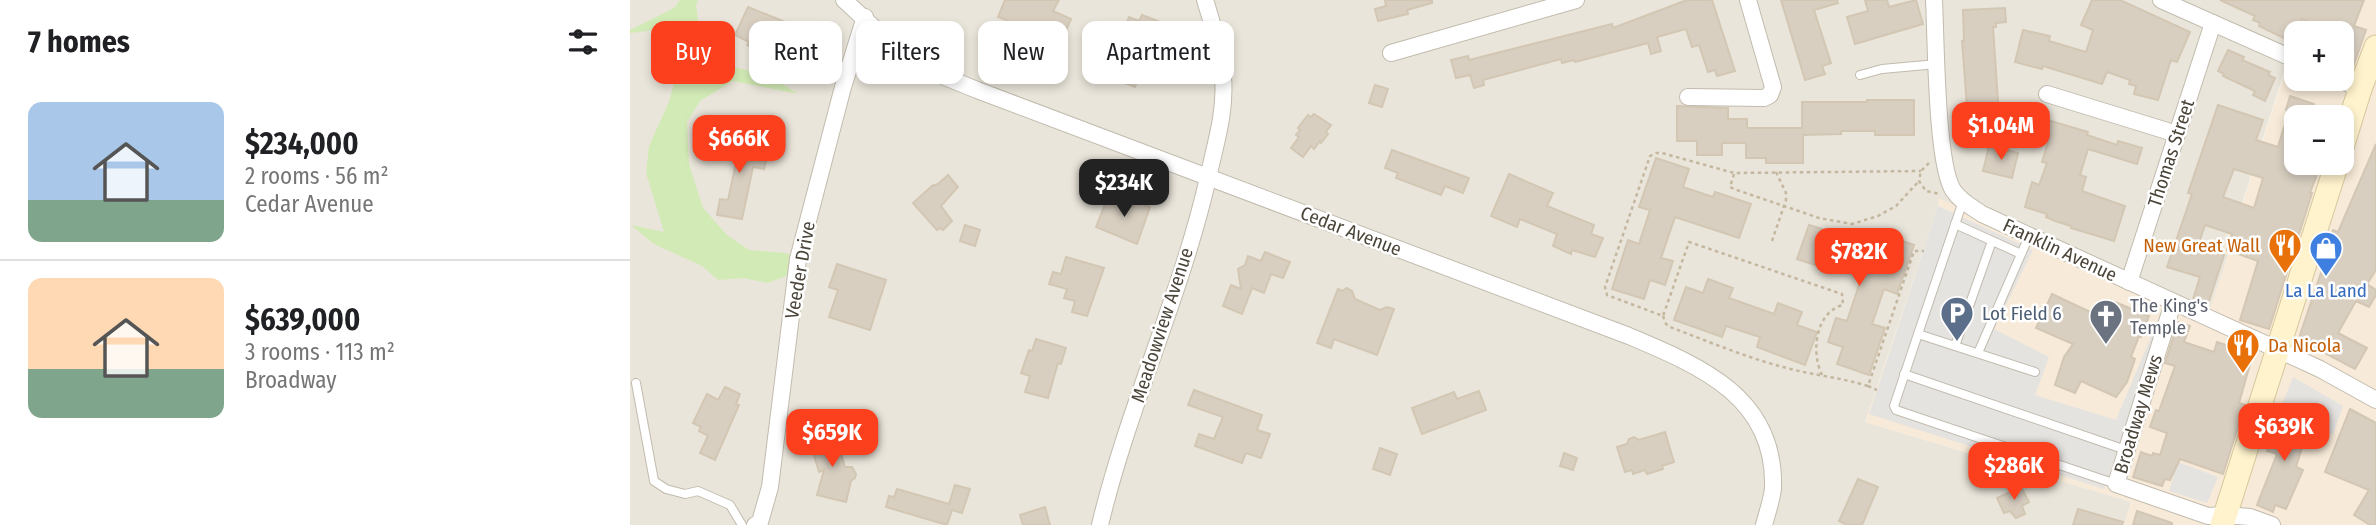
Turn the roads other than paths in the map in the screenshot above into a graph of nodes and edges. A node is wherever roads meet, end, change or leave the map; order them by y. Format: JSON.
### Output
{"nodes":[{"id":1,"x":844,"y":0,"type":"edge"},
{"id":2,"x":1205,"y":0,"type":"edge"},
{"id":3,"x":1576,"y":0,"type":"edge"},
{"id":4,"x":1748,"y":0,"type":"edge"},
{"id":5,"x":1934,"y":0,"type":"edge"},
{"id":6,"x":2161,"y":0,"type":"edge"},
{"id":7,"x":865,"y":17,"type":"junction"},
{"id":8,"x":2213,"y":23,"type":"junction"},
{"id":9,"x":2376,"y":47,"type":"edge"},
{"id":10,"x":1391,"y":53,"type":"dead end"},
{"id":11,"x":2284,"y":55,"type":"edge"},
{"id":12,"x":1937,"y":64,"type":"junction"},
{"id":13,"x":1860,"y":75,"type":"dead end"},
{"id":14,"x":2354,"y":77,"type":"edge"},
{"id":15,"x":2047,"y":94,"type":"dead end"},
{"id":16,"x":1688,"y":97,"type":"dead end"},
{"id":17,"x":2177,"y":134,"type":"junction"},
{"id":18,"x":2333,"y":175,"type":"edge"},
{"id":19,"x":1208,"y":177,"type":"junction"},
{"id":20,"x":1963,"y":201,"type":"junction"},
{"id":21,"x":1955,"y":224,"type":"junction"},
{"id":22,"x":2029,"y":236,"type":"junction"},
{"id":23,"x":1992,"y":241,"type":"junction"},
{"id":24,"x":2021,"y":254,"type":"junction"},
{"id":25,"x":2129,"y":282,"type":"junction"},
{"id":26,"x":2173,"y":303,"type":"junction"},
{"id":27,"x":1917,"y":334,"type":"junction"},
{"id":28,"x":1955,"y":346,"type":"junction"},
{"id":29,"x":2278,"y":350,"type":"junction"},
{"id":30,"x":1978,"y":353,"type":"junction"},
{"id":31,"x":2035,"y":372,"type":"dead end"},
{"id":32,"x":1904,"y":374,"type":"junction"},
{"id":33,"x":636,"y":383,"type":"dead end"},
{"id":34,"x":2376,"y":400,"type":"edge"},
{"id":35,"x":2126,"y":450,"type":"junction"},
{"id":36,"x":2116,"y":484,"type":"junction"},
{"id":37,"x":2224,"y":520,"type":"edge"},
{"id":38,"x":761,"y":524,"type":"edge"},
{"id":39,"x":742,"y":525,"type":"edge"},
{"id":40,"x":1100,"y":525,"type":"edge"},
{"id":41,"x":1764,"y":525,"type":"edge"},
{"id":42,"x":2272,"y":525,"type":"edge"}],
"edges":[{"from":1,"to":7,"type":"street","name":"Cedar Avenue"},
{"from":2,"to":19,"type":"street","name":"Meadowview Avenue"},
{"from":3,"to":10,"type":"street"},
{"from":4,"to":16,"type":"street"},
{"from":5,"to":12,"type":"street"},
{"from":6,"to":8,"type":"street"},
{"from":7,"to":19,"type":"street","name":"Cedar Avenue"},
{"from":7,"to":38,"type":"street","name":"Veeder Drive"},
{"from":8,"to":11,"type":"street"},
{"from":8,"to":17,"type":"street","name":"Thomas Street"},
{"from":9,"to":14,"type":"main road"},
{"from":12,"to":13,"type":"lane"},
{"from":12,"to":20,"type":"street","name":"Franklin Avenue"},
{"from":15,"to":17,"type":"street"},
{"from":17,"to":25,"type":"street","name":"Thomas Street"},
{"from":18,"to":29,"type":"main road"},
{"from":19,"to":40,"type":"street","name":"Meadowview Avenue"},
{"from":19,"to":41,"type":"street","name":"Cedar Avenue"},
{"from":20,"to":21,"type":"lane"},
{"from":20,"to":22,"type":"street","name":"Franklin Avenue"},
{"from":21,"to":23,"type":"lane"},
{"from":21,"to":27,"type":"lane"},
{"from":22,"to":24,"type":"lane"},
{"from":22,"to":25,"type":"street","name":"Franklin Avenue"},
{"from":23,"to":24,"type":"lane"},
{"from":23,"to":28,"type":"lane"},
{"from":24,"to":30,"type":"lane"},
{"from":25,"to":26,"type":"street","name":"Franklin Avenue"},
{"from":26,"to":29,"type":"street","name":"Franklin Avenue"},
{"from":26,"to":35,"type":"street","name":"Broadway Mews"},
{"from":27,"to":28,"type":"lane"},
{"from":27,"to":32,"type":"lane"},
{"from":28,"to":30,"type":"lane"},
{"from":29,"to":34,"type":"street","name":"Franklin Avenue"},
{"from":29,"to":37,"type":"main road"},
{"from":30,"to":31,"type":"lane"},
{"from":32,"to":35,"type":"lane"},
{"from":32,"to":36,"type":"lane"},
{"from":33,"to":39,"type":"lane"},
{"from":35,"to":36,"type":"street","name":"Broadway Mews"},
{"from":36,"to":37,"type":"street"},
{"from":37,"to":42,"type":"street"}]}
